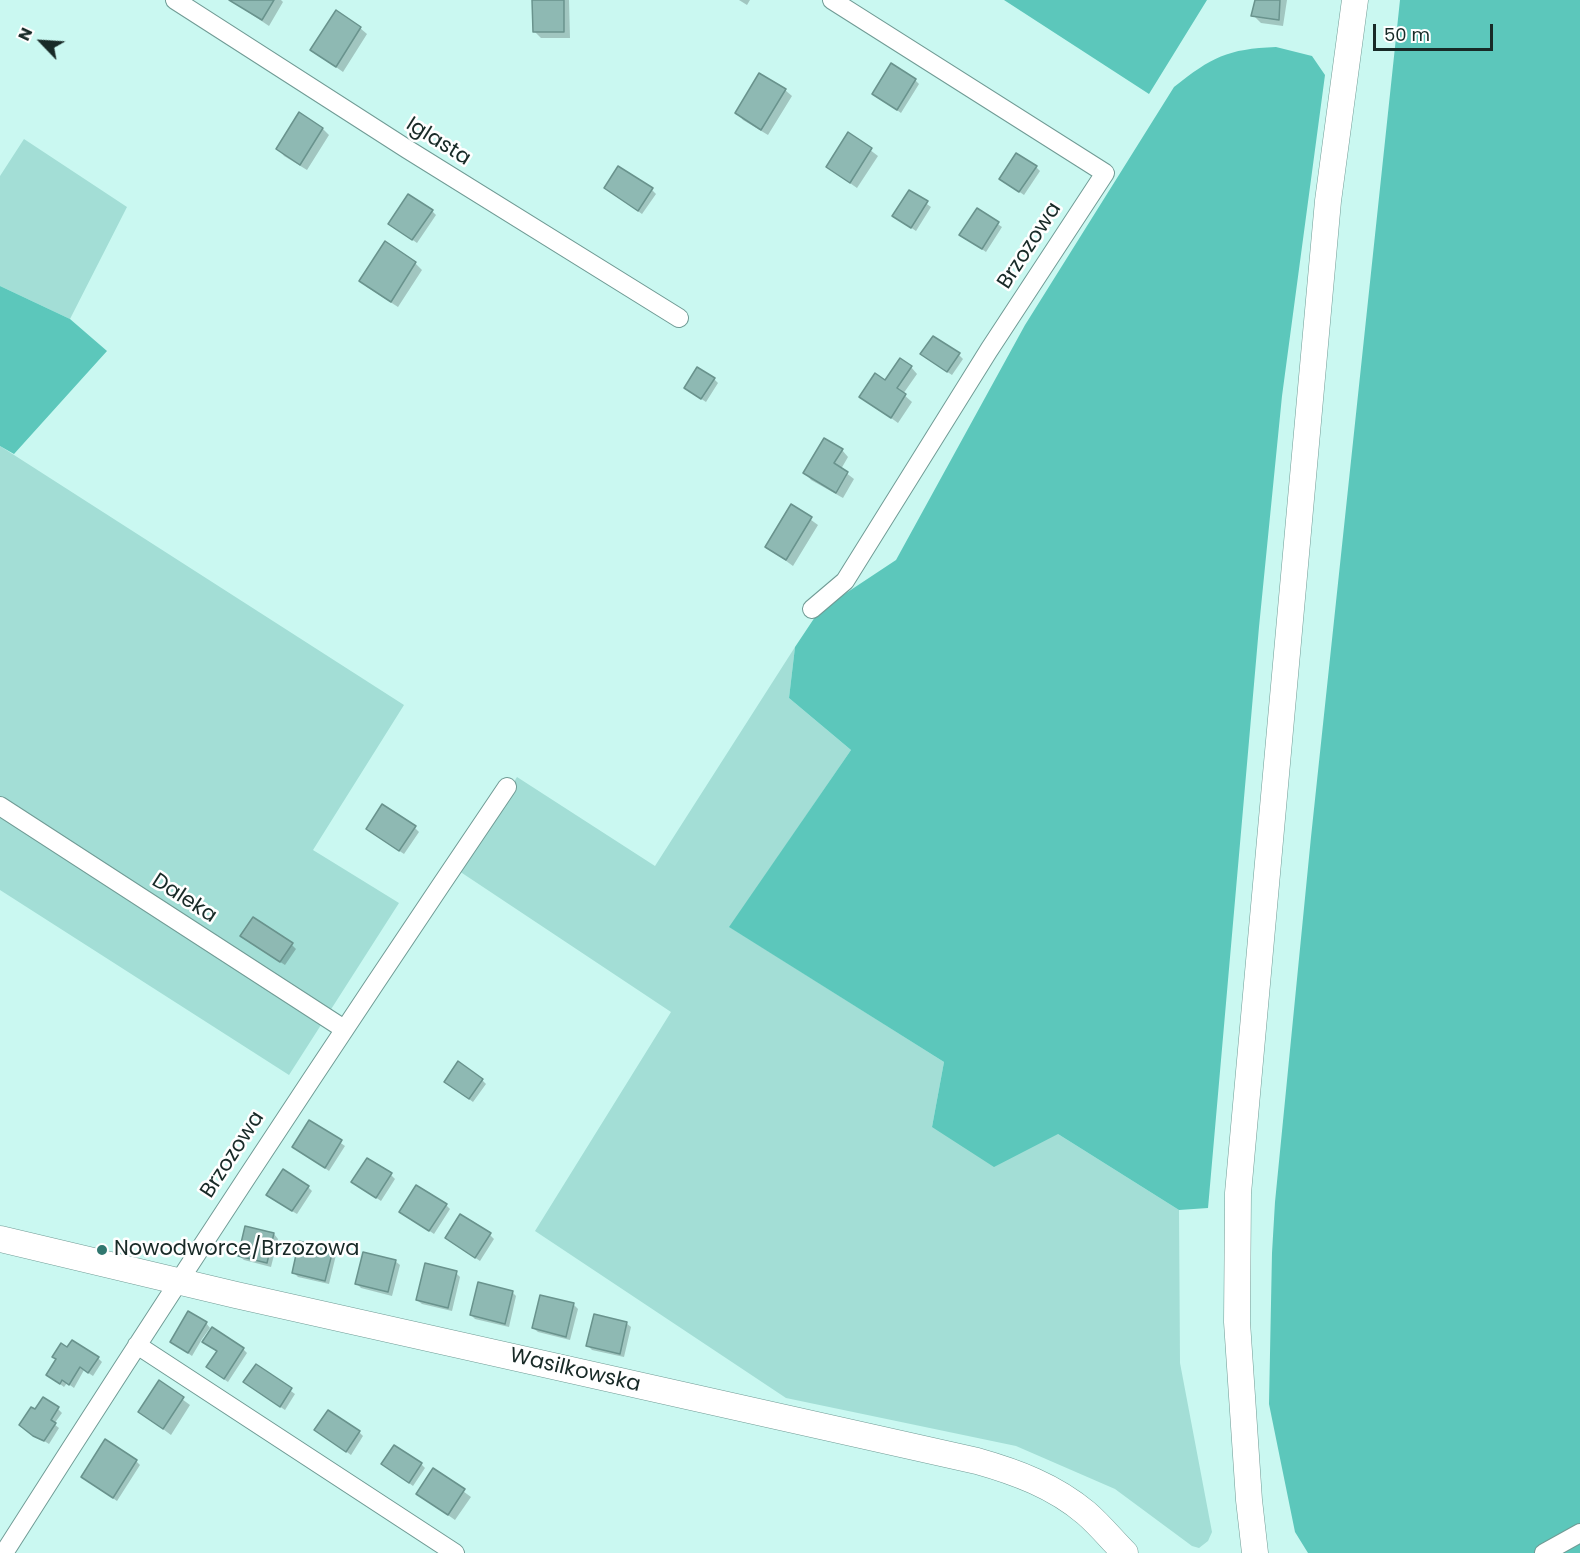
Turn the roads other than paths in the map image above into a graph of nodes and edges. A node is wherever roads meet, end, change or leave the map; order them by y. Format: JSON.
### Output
{"nodes":[{"id":1,"x":175,"y":0,"type":"edge"},
{"id":2,"x":832,"y":0,"type":"edge"},
{"id":3,"x":1355,"y":0,"type":"edge"},
{"id":4,"x":679,"y":318,"type":"dead end"},
{"id":5,"x":812,"y":609,"type":"dead end"},
{"id":6,"x":507,"y":787,"type":"dead end"},
{"id":7,"x":0,"y":806,"type":"edge"},
{"id":8,"x":344,"y":1029,"type":"junction"},
{"id":9,"x":0,"y":1239,"type":"edge"},
{"id":10,"x":178,"y":1281,"type":"junction"},
{"id":11,"x":137,"y":1345,"type":"junction"},
{"id":12,"x":1248,"y":1461,"type":"junction"},
{"id":13,"x":1580,"y":1533,"type":"edge"},
{"id":14,"x":4,"y":1553,"type":"edge"},
{"id":15,"x":455,"y":1553,"type":"edge"},
{"id":16,"x":1125,"y":1553,"type":"edge"},
{"id":17,"x":1255,"y":1553,"type":"edge"},
{"id":18,"x":1272,"y":1553,"type":"edge"},
{"id":19,"x":1544,"y":1553,"type":"edge"}],
"edges":[{"from":1,"to":4,"type":"street","name":"Iglasta"},
{"from":2,"to":5,"type":"street","name":"Brzozowa"},
{"from":3,"to":12,"type":"main road"},
{"from":6,"to":8,"type":"street","name":"Brzozowa"},
{"from":7,"to":8,"type":"street","name":"Daleka"},
{"from":8,"to":10,"type":"street","name":"Brzozowa"},
{"from":9,"to":10,"type":"main road","name":"Wasilkowska"},
{"from":10,"to":11,"type":"street","name":"Brzozowa"},
{"from":10,"to":16,"type":"main road","name":"Wasilkowska"},
{"from":11,"to":14,"type":"street","name":"Brzozowa"},
{"from":11,"to":15,"type":"street"},
{"from":12,"to":17,"type":"main road"},
{"from":12,"to":18,"type":"main road"},
{"from":13,"to":19,"type":"street"}]}
